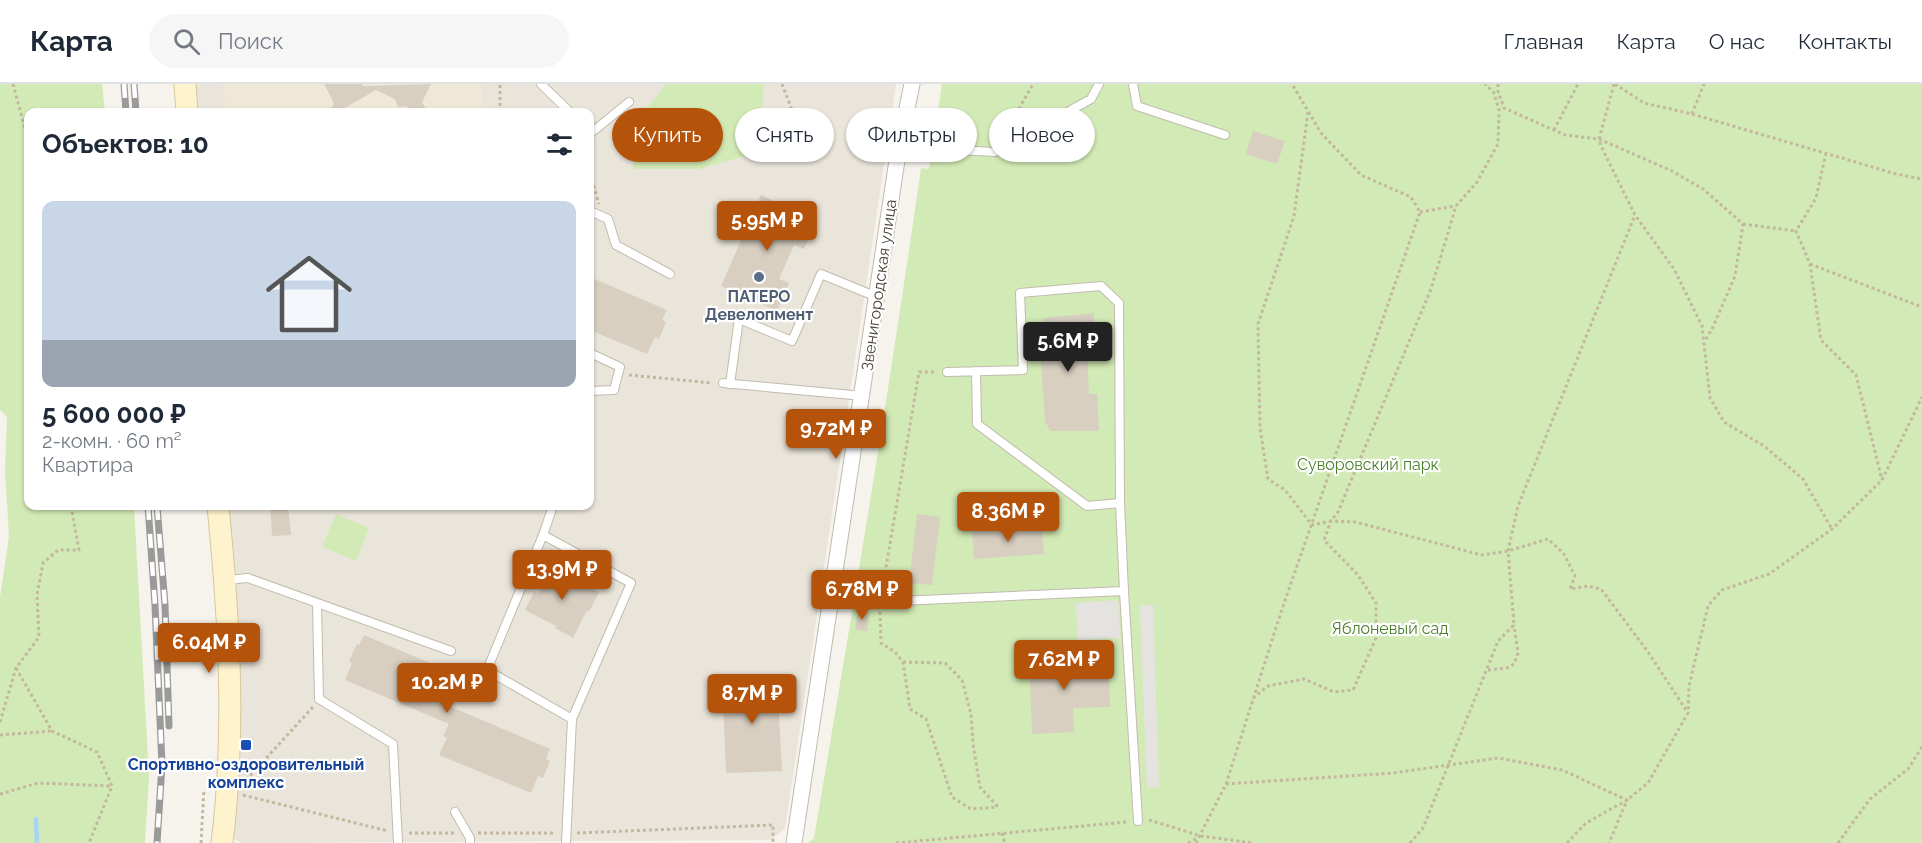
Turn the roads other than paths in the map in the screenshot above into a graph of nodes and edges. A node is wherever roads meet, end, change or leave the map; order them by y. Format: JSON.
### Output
{"nodes":[{"id":1,"x":185,"y":84,"type":"edge"},
{"id":2,"x":541,"y":84,"type":"edge"},
{"id":3,"x":912,"y":84,"type":"edge"},
{"id":4,"x":1099,"y":84,"type":"edge"},
{"id":5,"x":1133,"y":84,"type":"edge"},
{"id":6,"x":629,"y":102,"type":"dead end"},
{"id":7,"x":187,"y":108,"type":"edge"},
{"id":8,"x":566,"y":108,"type":"edge"},
{"id":9,"x":907,"y":108,"type":"edge"},
{"id":10,"x":594,"y":131,"type":"edge"},
{"id":11,"x":1225,"y":135,"type":"dead end"},
{"id":12,"x":977,"y":151,"type":"edge"},
{"id":13,"x":896,"y":162,"type":"edge"},
{"id":14,"x":594,"y":214,"type":"edge"},
{"id":15,"x":670,"y":274,"type":"dead end"},
{"id":16,"x":877,"y":298,"type":"junction"},
{"id":17,"x":594,"y":356,"type":"edge"},
{"id":18,"x":976,"y":371,"type":"junction"},
{"id":19,"x":947,"y":372,"type":"dead end"},
{"id":20,"x":594,"y":391,"type":"edge"},
{"id":21,"x":862,"y":396,"type":"junction"},
{"id":22,"x":1120,"y":503,"type":"junction"},
{"id":23,"x":218,"y":510,"type":"edge"},
{"id":24,"x":552,"y":510,"type":"edge"},
{"id":25,"x":543,"y":536,"type":"junction"},
{"id":26,"x":225,"y":580,"type":"junction"},
{"id":27,"x":1124,"y":591,"type":"junction"},
{"id":28,"x":317,"y":604,"type":"junction"},
{"id":29,"x":831,"y":604,"type":"junction"},
{"id":30,"x":451,"y":651,"type":"dead end"},
{"id":31,"x":572,"y":719,"type":"junction"},
{"id":32,"x":455,"y":812,"type":"dead end"},
{"id":33,"x":1138,"y":821,"type":"road end"},
{"id":34,"x":222,"y":843,"type":"edge"},
{"id":35,"x":398,"y":843,"type":"edge"},
{"id":36,"x":470,"y":843,"type":"edge"},
{"id":37,"x":566,"y":843,"type":"edge"},
{"id":38,"x":794,"y":843,"type":"edge"}],
"edges":[{"from":1,"to":7,"type":"street"},
{"from":2,"to":8,"type":"lane"},
{"from":3,"to":9,"type":"street","name":"Звенигородская улица"},
{"from":4,"to":12,"type":"lane"},
{"from":5,"to":11,"type":"lane"},
{"from":6,"to":10,"type":"lane"},
{"from":13,"to":16,"type":"street","name":"Звенигородская улица"},
{"from":14,"to":15,"type":"lane"},
{"from":16,"to":21,"type":"street","name":"Звенигородская улица"},
{"from":16,"to":21,"type":"lane"},
{"from":17,"to":20,"type":"lane"},
{"from":18,"to":19,"type":"lane"},
{"from":18,"to":22,"type":"lane"},
{"from":18,"to":22,"type":"lane"},
{"from":21,"to":29,"type":"street","name":"Звенигородская улица"},
{"from":22,"to":27,"type":"lane"},
{"from":23,"to":26,"type":"street"},
{"from":24,"to":25,"type":"lane"},
{"from":25,"to":31,"type":"lane"},
{"from":25,"to":31,"type":"lane"},
{"from":26,"to":28,"type":"lane"},
{"from":26,"to":34,"type":"street"},
{"from":27,"to":29,"type":"lane"},
{"from":27,"to":33,"type":"lane"},
{"from":28,"to":30,"type":"lane"},
{"from":28,"to":35,"type":"lane"},
{"from":29,"to":38,"type":"street","name":"Звенигородская улица"},
{"from":31,"to":37,"type":"lane"},
{"from":32,"to":36,"type":"lane"}]}
